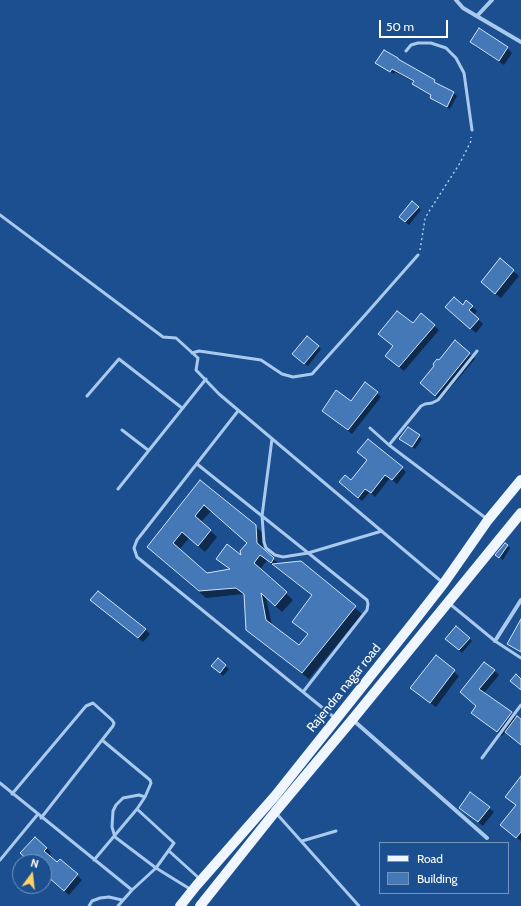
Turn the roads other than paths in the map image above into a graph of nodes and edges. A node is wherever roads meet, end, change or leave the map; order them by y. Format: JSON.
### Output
{"nodes":[{"id":1,"x":456,"y":0,"type":"edge"},
{"id":2,"x":492,"y":0,"type":"edge"},
{"id":3,"x":477,"y":16,"type":"junction"},
{"id":4,"x":521,"y":42,"type":"edge"},
{"id":5,"x":406,"y":51,"type":"dead end"},
{"id":6,"x":472,"y":130,"type":"road end"},
{"id":7,"x":0,"y":215,"type":"edge"},
{"id":8,"x":418,"y":255,"type":"road end"},
{"id":9,"x":478,"y":351,"type":"dead end"},
{"id":10,"x":192,"y":353,"type":"junction"},
{"id":11,"x":206,"y":380,"type":"junction"},
{"id":12,"x":87,"y":396,"type":"dead end"},
{"id":13,"x":182,"y":408,"type":"junction"},
{"id":14,"x":238,"y":410,"type":"junction"},
{"id":15,"x":370,"y":428,"type":"dead end"},
{"id":16,"x":122,"y":430,"type":"dead end"},
{"id":17,"x":272,"y":438,"type":"junction"},
{"id":18,"x":388,"y":445,"type":"junction"},
{"id":19,"x":148,"y":450,"type":"junction"},
{"id":20,"x":197,"y":464,"type":"junction"},
{"id":21,"x":521,"y":480,"type":"edge"},
{"id":22,"x":118,"y":489,"type":"dead end"},
{"id":23,"x":521,"y":513,"type":"edge"},
{"id":24,"x":262,"y":516,"type":"junction"},
{"id":25,"x":488,"y":520,"type":"junction"},
{"id":26,"x":382,"y":531,"type":"junction"},
{"id":27,"x":308,"y":553,"type":"junction"},
{"id":28,"x":444,"y":583,"type":"junction"},
{"id":29,"x":521,"y":600,"type":"edge"},
{"id":30,"x":449,"y":602,"type":"junction"},
{"id":31,"x":412,"y":624,"type":"junction"},
{"id":32,"x":423,"y":633,"type":"junction"},
{"id":33,"x":495,"y":641,"type":"junction"},
{"id":34,"x":521,"y":658,"type":"edge"},
{"id":35,"x":303,"y":692,"type":"junction"},
{"id":36,"x":521,"y":705,"type":"edge"},
{"id":37,"x":336,"y":719,"type":"junction"},
{"id":38,"x":352,"y":720,"type":"junction"},
{"id":39,"x":102,"y":740,"type":"junction"},
{"id":40,"x":482,"y":758,"type":"dead end"},
{"id":41,"x":0,"y":783,"type":"edge"},
{"id":42,"x":12,"y":794,"type":"junction"},
{"id":43,"x":145,"y":797,"type":"junction"},
{"id":44,"x":137,"y":809,"type":"junction"},
{"id":45,"x":275,"y":812,"type":"junction"},
{"id":46,"x":38,"y":814,"type":"junction"},
{"id":47,"x":41,"y":818,"type":"junction"},
{"id":48,"x":336,"y":831,"type":"dead end"},
{"id":49,"x":114,"y":837,"type":"junction"},
{"id":50,"x":487,"y":838,"type":"dead end"},
{"id":51,"x":302,"y":841,"type":"junction"},
{"id":52,"x":169,"y":851,"type":"junction"},
{"id":53,"x":0,"y":860,"type":"edge"},
{"id":54,"x":94,"y":860,"type":"junction"},
{"id":55,"x":156,"y":868,"type":"junction"},
{"id":56,"x":201,"y":880,"type":"junction"},
{"id":57,"x":132,"y":890,"type":"junction"},
{"id":58,"x":192,"y":890,"type":"junction"},
{"id":59,"x":122,"y":900,"type":"junction"},
{"id":60,"x":89,"y":906,"type":"edge"},
{"id":61,"x":118,"y":906,"type":"edge"},
{"id":62,"x":180,"y":906,"type":"edge"},
{"id":63,"x":200,"y":906,"type":"edge"},
{"id":64,"x":359,"y":906,"type":"edge"}],
"edges":[{"from":1,"to":3,"type":"street"},
{"from":2,"to":3,"type":"street"},
{"from":3,"to":4,"type":"street"},
{"from":5,"to":6,"type":"lane"},
{"from":7,"to":10,"type":"lane"},
{"from":8,"to":10,"type":"lane"},
{"from":9,"to":18,"type":"lane"},
{"from":10,"to":11,"type":"lane"},
{"from":11,"to":13,"type":"lane"},
{"from":11,"to":14,"type":"lane"},
{"from":12,"to":13,"type":"lane"},
{"from":13,"to":19,"type":"lane"},
{"from":14,"to":17,"type":"lane"},
{"from":14,"to":20,"type":"lane"},
{"from":15,"to":18,"type":"lane"},
{"from":16,"to":19,"type":"lane"},
{"from":17,"to":24,"type":"lane"},
{"from":17,"to":26,"type":"lane"},
{"from":18,"to":25,"type":"lane"},
{"from":19,"to":22,"type":"lane"},
{"from":20,"to":24,"type":"lane"},
{"from":20,"to":35,"type":"lane"},
{"from":21,"to":25,"type":"main road","name":"Rajendra nagar road"},
{"from":23,"to":30,"type":"main road","name":"Rajendra nagar road"},
{"from":24,"to":27,"type":"lane"},
{"from":24,"to":27,"type":"lane"},
{"from":25,"to":28,"type":"main road","name":"Rajendra nagar road"},
{"from":26,"to":27,"type":"lane"},
{"from":26,"to":28,"type":"lane"},
{"from":27,"to":35,"type":"lane"},
{"from":28,"to":31,"type":"main road","name":"Rajendra nagar road"},
{"from":29,"to":33,"type":"street"},
{"from":30,"to":32,"type":"main road","name":"Rajendra nagar road"},
{"from":30,"to":33,"type":"lane"},
{"from":31,"to":32,"type":"main road"},
{"from":31,"to":37,"type":"main road","name":"Rajendra nagar road"},
{"from":32,"to":38,"type":"main road","name":"Rajendra nagar road"},
{"from":33,"to":34,"type":"lane"},
{"from":35,"to":37,"type":"lane"},
{"from":36,"to":40,"type":"lane"},
{"from":37,"to":56,"type":"main road","name":"Rajendra nagar road"},
{"from":38,"to":45,"type":"main road","name":"Rajendra nagar road"},
{"from":38,"to":50,"type":"street"},
{"from":39,"to":42,"type":"lane"},
{"from":39,"to":43,"type":"lane"},
{"from":39,"to":47,"type":"lane"},
{"from":41,"to":42,"type":"lane"},
{"from":42,"to":46,"type":"lane"},
{"from":43,"to":44,"type":"lane"},
{"from":43,"to":49,"type":"lane"},
{"from":44,"to":49,"type":"lane"},
{"from":44,"to":52,"type":"lane"},
{"from":45,"to":51,"type":"lane"},
{"from":45,"to":63,"type":"main road","name":"Rajendra nagar road"},
{"from":46,"to":47,"type":"lane"},
{"from":46,"to":53,"type":"lane"},
{"from":47,"to":54,"type":"lane"},
{"from":48,"to":51,"type":"lane"},
{"from":49,"to":54,"type":"lane"},
{"from":49,"to":55,"type":"lane"},
{"from":51,"to":64,"type":"lane"},
{"from":52,"to":55,"type":"lane"},
{"from":52,"to":56,"type":"lane"},
{"from":54,"to":57,"type":"lane"},
{"from":55,"to":57,"type":"lane"},
{"from":55,"to":58,"type":"lane"},
{"from":56,"to":58,"type":"main road","name":"Rajendra nagar road"},
{"from":57,"to":59,"type":"lane"},
{"from":58,"to":62,"type":"main road","name":"Rajendra nagar road"},
{"from":59,"to":60,"type":"lane"},
{"from":59,"to":61,"type":"lane"}]}
